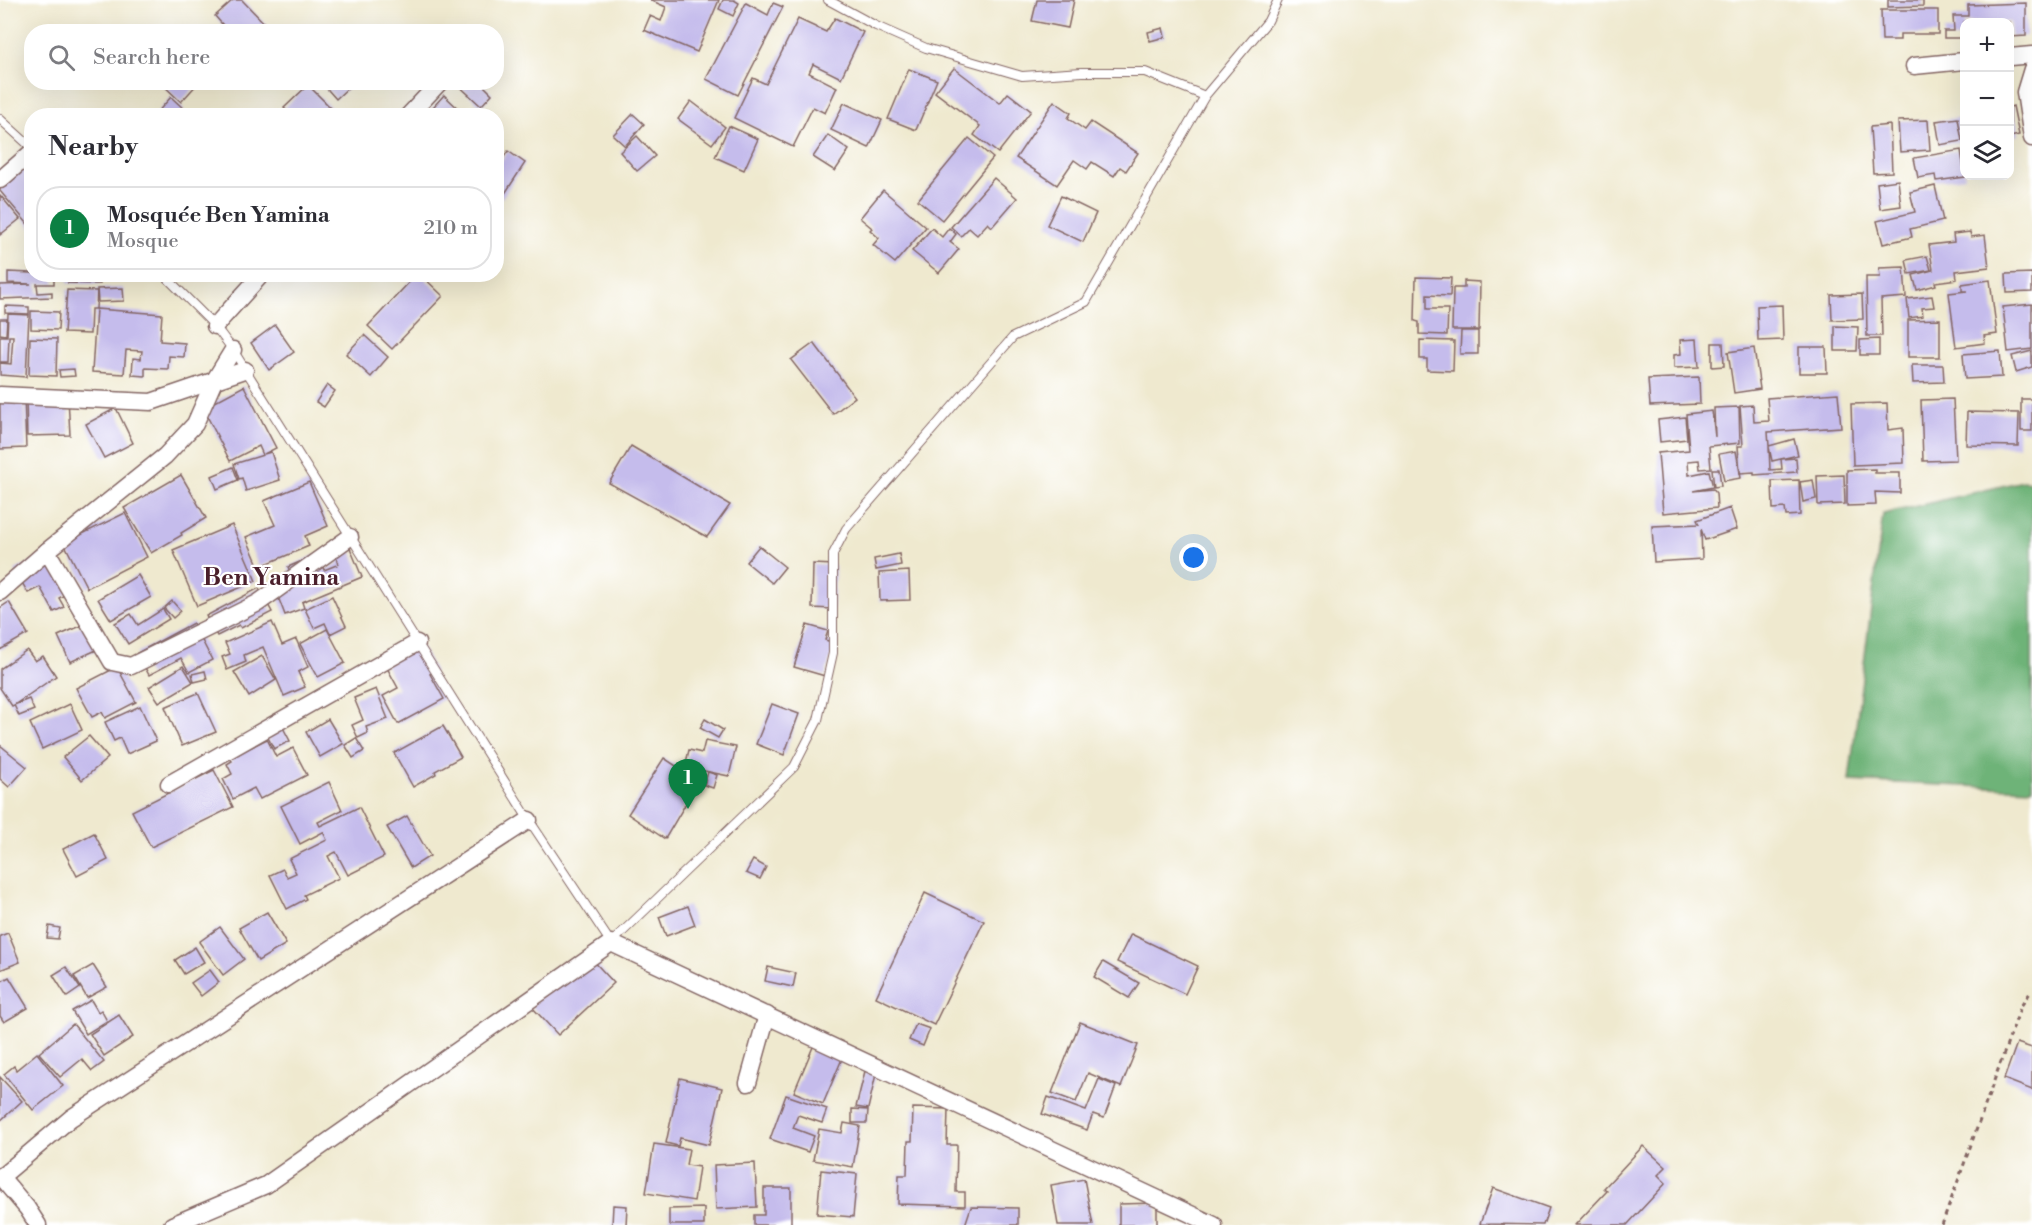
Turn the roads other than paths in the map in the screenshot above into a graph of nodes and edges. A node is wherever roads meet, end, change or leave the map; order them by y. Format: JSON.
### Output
{"nodes":[{"id":1,"x":828,"y":0,"type":"edge"},
{"id":2,"x":1278,"y":0,"type":"edge"},
{"id":3,"x":2032,"y":54,"type":"edge"},
{"id":4,"x":2014,"y":56,"type":"edge"},
{"id":5,"x":1960,"y":61,"type":"edge"},
{"id":6,"x":1914,"y":66,"type":"dead end"},
{"id":7,"x":2032,"y":69,"type":"edge"},
{"id":8,"x":432,"y":90,"type":"edge"},
{"id":9,"x":1205,"y":96,"type":"junction"},
{"id":10,"x":416,"y":108,"type":"edge"},
{"id":11,"x":0,"y":119,"type":"edge"},
{"id":12,"x":2032,"y":138,"type":"edge"},
{"id":13,"x":24,"y":141,"type":"edge"},
{"id":14,"x":24,"y":159,"type":"edge"},
{"id":15,"x":0,"y":180,"type":"edge"},
{"id":16,"x":171,"y":282,"type":"edge"},
{"id":17,"x":255,"y":282,"type":"edge"},
{"id":18,"x":215,"y":326,"type":"junction"},
{"id":19,"x":233,"y":350,"type":"junction"},
{"id":20,"x":245,"y":370,"type":"junction"},
{"id":21,"x":214,"y":381,"type":"junction"},
{"id":22,"x":0,"y":395,"type":"edge"},
{"id":23,"x":350,"y":537,"type":"junction"},
{"id":24,"x":47,"y":551,"type":"junction"},
{"id":25,"x":0,"y":592,"type":"edge"},
{"id":26,"x":417,"y":643,"type":"junction"},
{"id":27,"x":169,"y":784,"type":"dead end"},
{"id":28,"x":529,"y":820,"type":"junction"},
{"id":29,"x":611,"y":943,"type":"junction"},
{"id":30,"x":767,"y":1015,"type":"junction"},
{"id":31,"x":748,"y":1083,"type":"dead end"},
{"id":32,"x":1,"y":1177,"type":"edge"},
{"id":33,"x":38,"y":1225,"type":"edge"},
{"id":34,"x":172,"y":1225,"type":"edge"},
{"id":35,"x":1214,"y":1225,"type":"edge"}],
"edges":[{"from":1,"to":9,"type":"lane"},
{"from":2,"to":9,"type":"lane"},
{"from":3,"to":4,"type":"street"},
{"from":5,"to":6,"type":"street"},
{"from":7,"to":12,"type":"street"},
{"from":8,"to":10,"type":"street"},
{"from":9,"to":29,"type":"lane"},
{"from":11,"to":13,"type":"lane"},
{"from":14,"to":15,"type":"street"},
{"from":16,"to":18,"type":"lane"},
{"from":17,"to":18,"type":"street"},
{"from":18,"to":19,"type":"lane"},
{"from":19,"to":20,"type":"lane"},
{"from":19,"to":21,"type":"street"},
{"from":20,"to":21,"type":"street"},
{"from":20,"to":23,"type":"lane"},
{"from":21,"to":22,"type":"street"},
{"from":21,"to":24,"type":"street"},
{"from":23,"to":24,"type":"street"},
{"from":23,"to":26,"type":"lane"},
{"from":24,"to":25,"type":"street"},
{"from":26,"to":27,"type":"street"},
{"from":26,"to":28,"type":"lane"},
{"from":28,"to":29,"type":"lane"},
{"from":28,"to":32,"type":"street"},
{"from":29,"to":30,"type":"street"},
{"from":29,"to":34,"type":"street"},
{"from":30,"to":31,"type":"street"},
{"from":30,"to":35,"type":"street"},
{"from":32,"to":33,"type":"street"}]}
